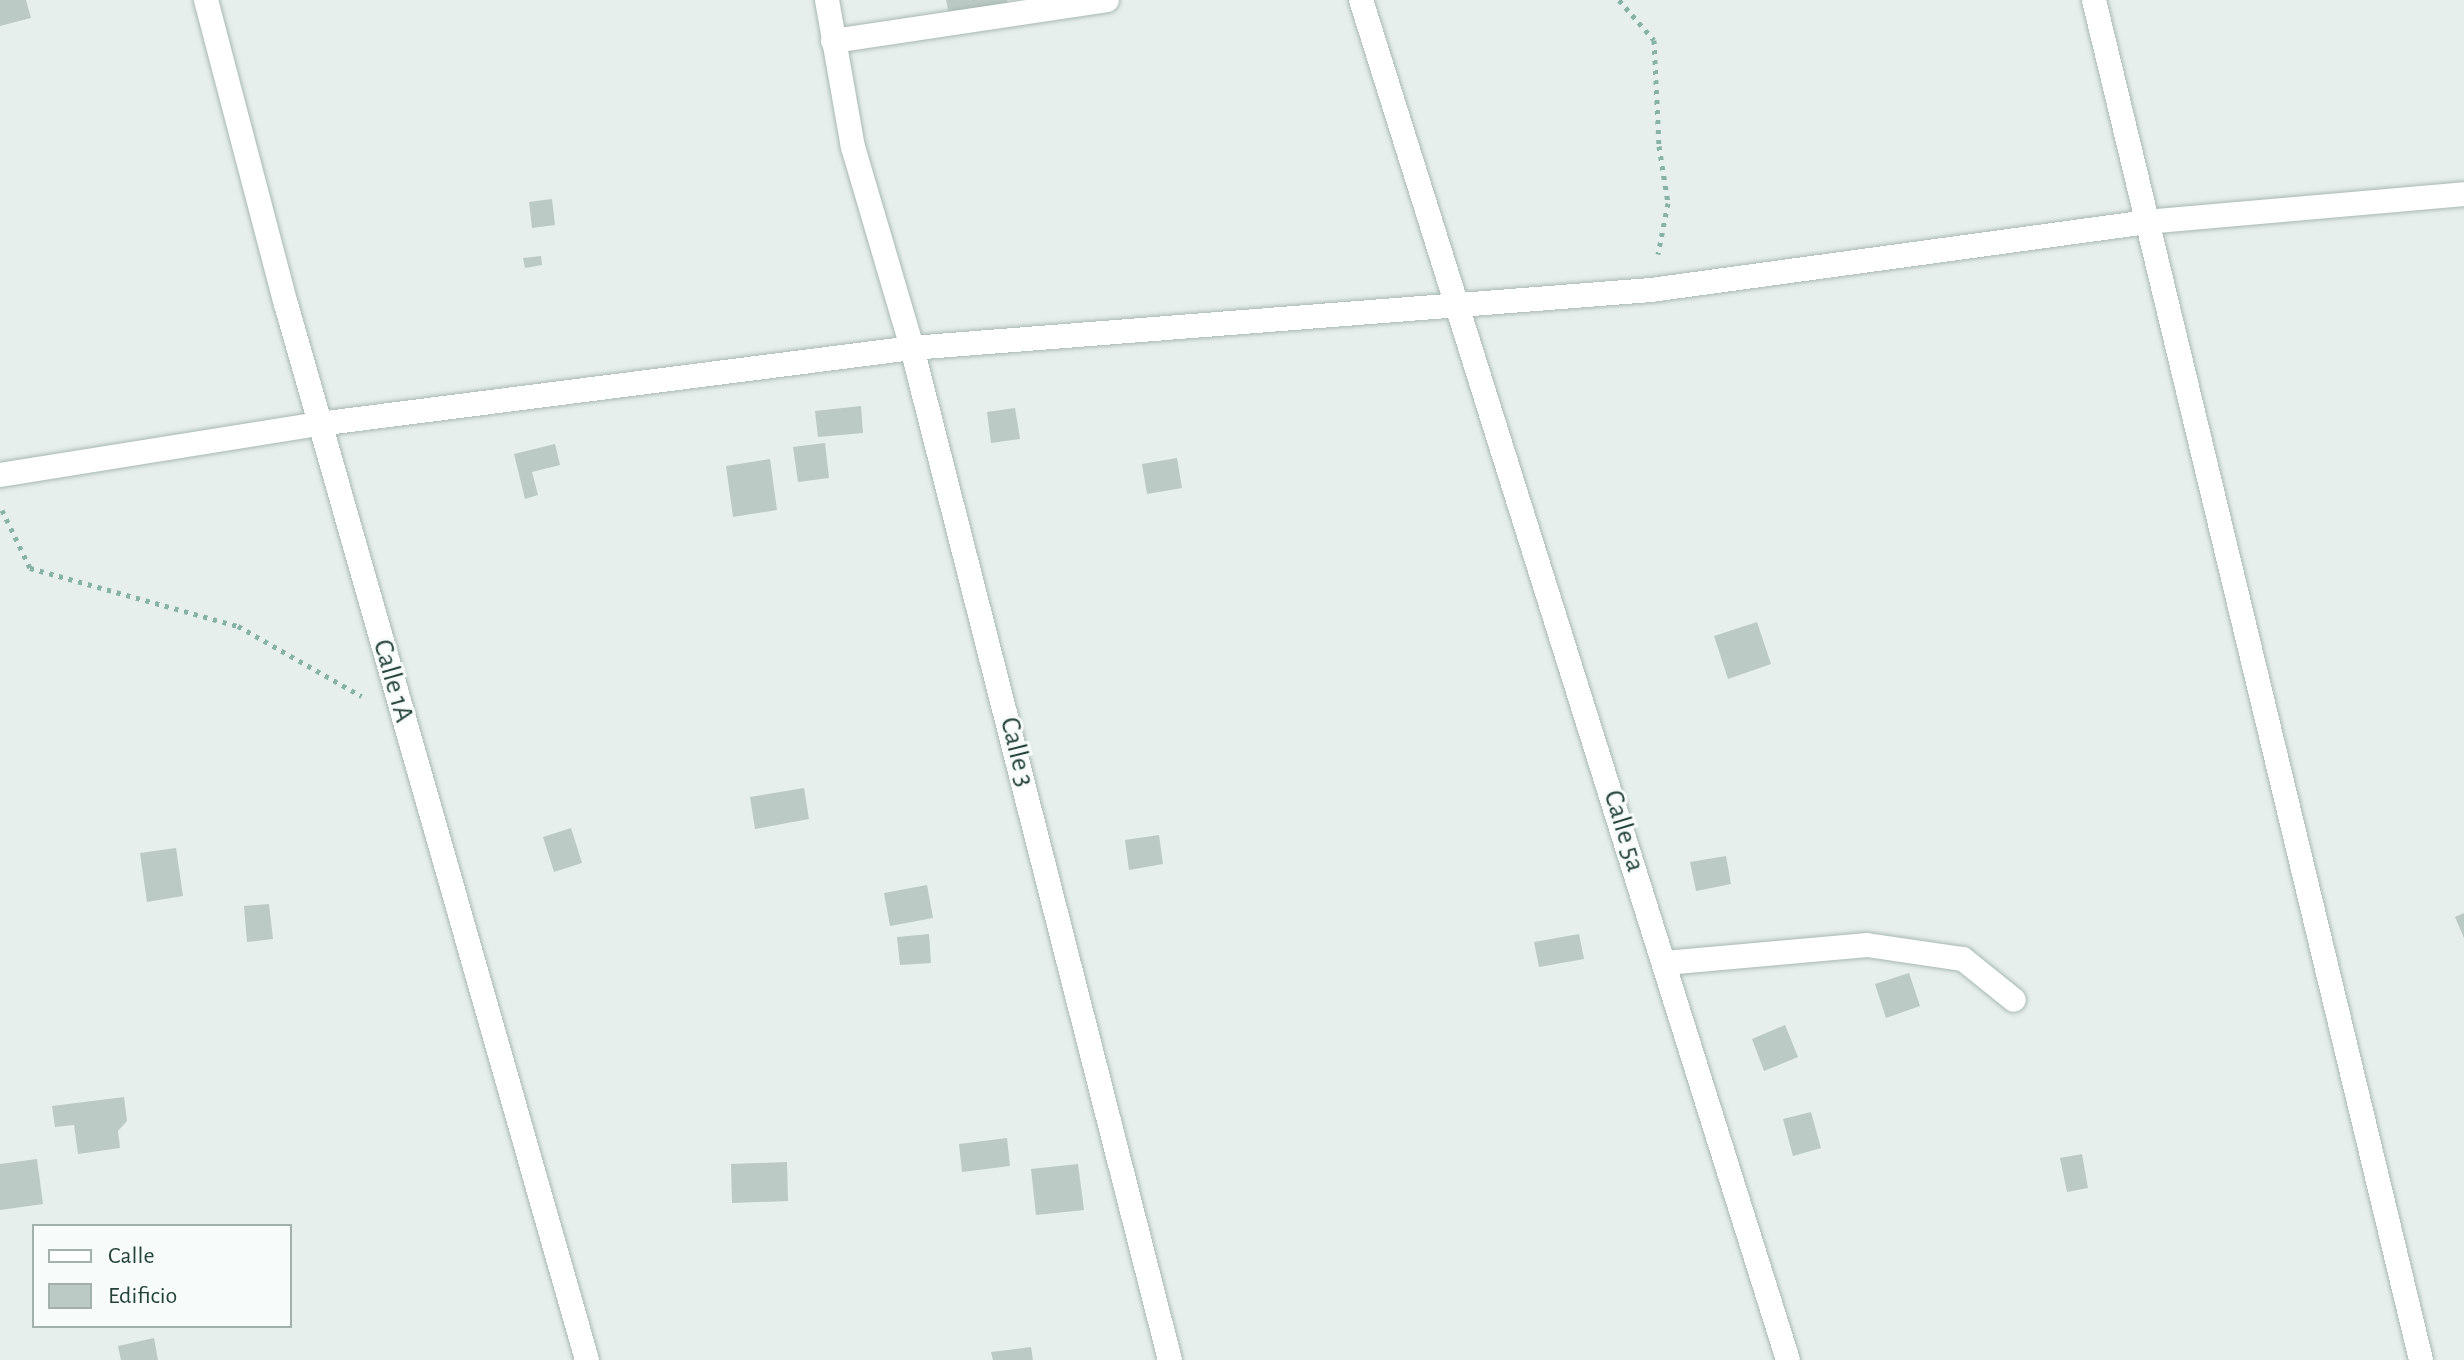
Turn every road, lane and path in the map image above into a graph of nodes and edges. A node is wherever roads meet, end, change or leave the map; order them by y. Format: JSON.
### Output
{"nodes":[{"id":1,"x":206,"y":0,"type":"edge"},
{"id":2,"x":827,"y":0,"type":"edge"},
{"id":3,"x":1107,"y":0,"type":"edge"},
{"id":4,"x":1361,"y":0,"type":"edge"},
{"id":5,"x":1619,"y":0,"type":"edge"},
{"id":6,"x":2094,"y":0,"type":"edge"},
{"id":7,"x":833,"y":41,"type":"junction"},
{"id":8,"x":2464,"y":194,"type":"edge"},
{"id":9,"x":2146,"y":222,"type":"junction"},
{"id":10,"x":1651,"y":290,"type":"junction"},
{"id":11,"x":1460,"y":303,"type":"junction"},
{"id":12,"x":912,"y":348,"type":"junction"},
{"id":13,"x":319,"y":424,"type":"junction"},
{"id":14,"x":0,"y":475,"type":"edge"},
{"id":15,"x":0,"y":505,"type":"edge"},
{"id":16,"x":404,"y":720,"type":"junction"},
{"id":17,"x":1665,"y":963,"type":"junction"},
{"id":18,"x":2014,"y":1000,"type":"dead end"},
{"id":19,"x":587,"y":1360,"type":"edge"},
{"id":20,"x":1170,"y":1360,"type":"edge"},
{"id":21,"x":1788,"y":1360,"type":"edge"},
{"id":22,"x":2421,"y":1360,"type":"edge"}],
"edges":[{"from":1,"to":13,"type":"street","name":"Calle 1A"},
{"from":2,"to":7,"type":"street","name":"Calle 3"},
{"from":3,"to":7,"type":"street"},
{"from":4,"to":11,"type":"street","name":"Calle 5a"},
{"from":5,"to":10,"type":"path"},
{"from":6,"to":9,"type":"street"},
{"from":7,"to":12,"type":"street","name":"Calle 3"},
{"from":8,"to":9,"type":"street"},
{"from":9,"to":10,"type":"street"},
{"from":9,"to":22,"type":"street"},
{"from":10,"to":11,"type":"street"},
{"from":11,"to":12,"type":"street"},
{"from":11,"to":17,"type":"street","name":"Calle 5a"},
{"from":12,"to":13,"type":"street"},
{"from":12,"to":20,"type":"street","name":"Calle 3"},
{"from":13,"to":14,"type":"street"},
{"from":13,"to":16,"type":"street","name":"Calle 1A"},
{"from":15,"to":16,"type":"path"},
{"from":16,"to":19,"type":"street","name":"Calle 1A"},
{"from":17,"to":18,"type":"street"},
{"from":17,"to":21,"type":"street","name":"Calle 5a"}]}
